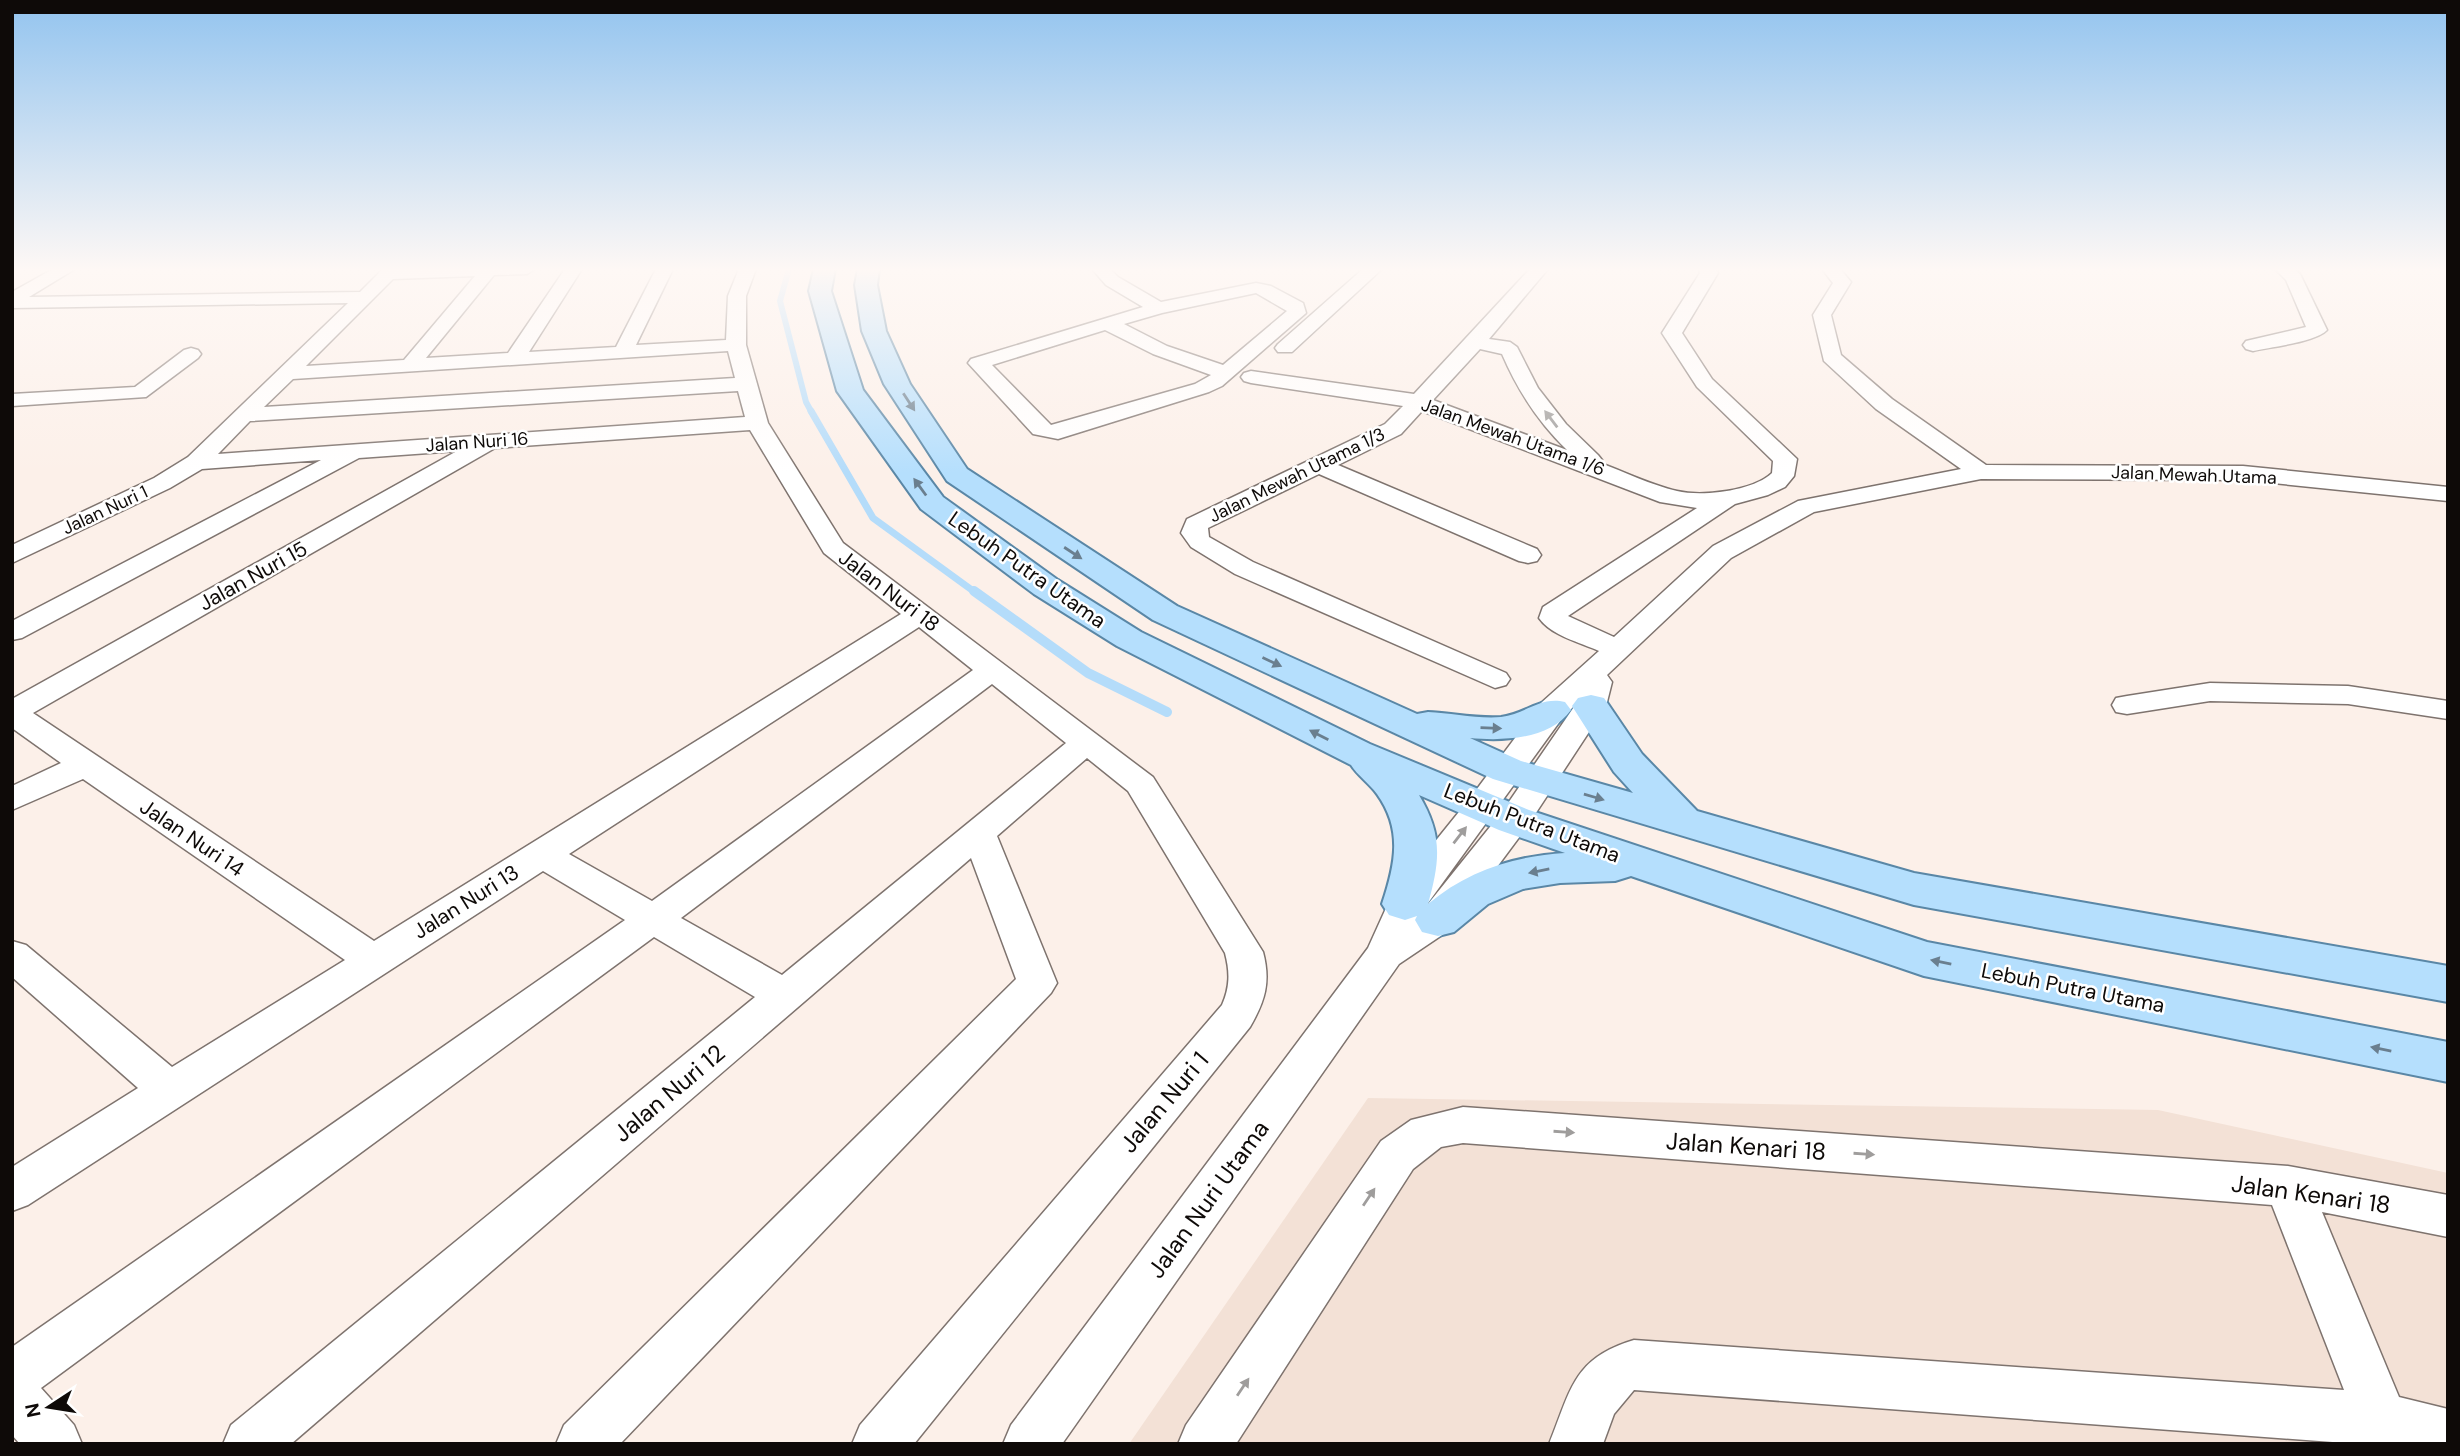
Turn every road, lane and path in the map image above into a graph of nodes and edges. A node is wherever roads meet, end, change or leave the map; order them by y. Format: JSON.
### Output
{"nodes":[{"id":1,"x":324,"y":337,"type":"edge"},
{"id":2,"x":433,"y":337,"type":"edge"},
{"id":3,"x":529,"y":337,"type":"edge"},
{"id":4,"x":631,"y":337,"type":"edge"},
{"id":5,"x":736,"y":337,"type":"edge"},
{"id":6,"x":834,"y":337,"type":"edge"},
{"id":7,"x":877,"y":337,"type":"edge"},
{"id":8,"x":1061,"y":337,"type":"edge"},
{"id":9,"x":1134,"y":337,"type":"edge"},
{"id":10,"x":1268,"y":337,"type":"edge"},
{"id":11,"x":1297,"y":337,"type":"edge"},
{"id":12,"x":1480,"y":337,"type":"edge"},
{"id":13,"x":1675,"y":337,"type":"edge"},
{"id":14,"x":1827,"y":337,"type":"edge"},
{"id":15,"x":2299,"y":337,"type":"edge"},
{"id":16,"x":1475,"y":343,"type":"junction"},
{"id":17,"x":736,"y":345,"type":"junction"},
{"id":18,"x":2253,"y":345,"type":"dead end"},
{"id":19,"x":623,"y":352,"type":"junction"},
{"id":20,"x":191,"y":354,"type":"dead end"},
{"id":21,"x":514,"y":359,"type":"junction"},
{"id":22,"x":410,"y":365,"type":"junction"},
{"id":23,"x":287,"y":373,"type":"junction"},
{"id":24,"x":1225,"y":373,"type":"junction"},
{"id":25,"x":1251,"y":377,"type":"junction"},
{"id":26,"x":747,"y":384,"type":"junction"},
{"id":27,"x":12,"y":400,"type":"edge"},
{"id":28,"x":1416,"y":401,"type":"junction"},
{"id":29,"x":243,"y":415,"type":"junction"},
{"id":30,"x":757,"y":423,"type":"junction"},
{"id":31,"x":493,"y":440,"type":"junction"},
{"id":32,"x":360,"y":450,"type":"junction"},
{"id":33,"x":1060,"y":451,"type":"dead end"},
{"id":34,"x":196,"y":462,"type":"junction"},
{"id":35,"x":1319,"y":465,"type":"junction"},
{"id":36,"x":1598,"y":468,"type":"junction"},
{"id":37,"x":1981,"y":471,"type":"junction"},
{"id":38,"x":1719,"y":492,"type":"junction"},
{"id":39,"x":2448,"y":494,"type":"edge"},
{"id":40,"x":12,"y":555,"type":"edge"},
{"id":41,"x":1528,"y":555,"type":"dead end"},
{"id":42,"x":920,"y":614,"type":"junction"},
{"id":43,"x":12,"y":632,"type":"edge"},
{"id":44,"x":1610,"y":654,"type":"junction"},
{"id":45,"x":993,"y":669,"type":"junction"},
{"id":46,"x":1495,"y":679,"type":"dead end"},
{"id":47,"x":2127,"y":705,"type":"dead end"},
{"id":48,"x":1591,"y":706,"type":"junction"},
{"id":49,"x":1552,"y":710,"type":"junction"},
{"id":50,"x":2448,"y":710,"type":"edge"},
{"id":51,"x":12,"y":713,"type":"edge"},
{"id":52,"x":1398,"y":720,"type":"junction"},
{"id":53,"x":1088,"y":741,"type":"junction"},
{"id":54,"x":1356,"y":753,"type":"junction"},
{"id":55,"x":85,"y":765,"type":"junction"},
{"id":56,"x":1524,"y":776,"type":"junction"},
{"id":57,"x":12,"y":799,"type":"edge"},
{"id":58,"x":1499,"y":813,"type":"junction"},
{"id":59,"x":1685,"y":824,"type":"junction"},
{"id":60,"x":979,"y":833,"type":"junction"},
{"id":61,"x":541,"y":854,"type":"junction"},
{"id":62,"x":1725,"y":892,"type":"junction"},
{"id":63,"x":1421,"y":912,"type":"junction"},
{"id":64,"x":653,"y":919,"type":"junction"},
{"id":65,"x":12,"y":955,"type":"edge"},
{"id":66,"x":374,"y":961,"type":"junction"},
{"id":67,"x":2448,"y":984,"type":"edge"},
{"id":68,"x":785,"y":996,"type":"junction"},
{"id":69,"x":2448,"y":1062,"type":"edge"},
{"id":70,"x":170,"y":1091,"type":"junction"},
{"id":71,"x":2288,"y":1186,"type":"junction"},
{"id":72,"x":12,"y":1191,"type":"edge"},
{"id":73,"x":2448,"y":1216,"type":"edge"},
{"id":74,"x":12,"y":1378,"type":"edge"},
{"id":75,"x":12,"y":1394,"type":"edge"},
{"id":76,"x":2386,"y":1431,"type":"edge"},
{"id":77,"x":2448,"y":1436,"type":"edge"},
{"id":78,"x":55,"y":1444,"type":"edge"},
{"id":79,"x":250,"y":1444,"type":"edge"},
{"id":80,"x":583,"y":1444,"type":"edge"},
{"id":81,"x":879,"y":1444,"type":"edge"},
{"id":82,"x":1030,"y":1444,"type":"edge"},
{"id":83,"x":1205,"y":1444,"type":"edge"},
{"id":84,"x":1576,"y":1444,"type":"edge"}],
"edges":[{"from":1,"to":23,"type":"street"},
{"from":2,"to":22,"type":"street"},
{"from":3,"to":21,"type":"street"},
{"from":4,"to":19,"type":"street"},
{"from":5,"to":17,"type":"street","name":"Jalan Nuri 18"},
{"from":54,"to":6,"type":"main road","name":"Lebuh Putra Utama","one_way":true},
{"from":7,"to":52,"type":"main road","name":"Lebuh Putra Utama","one_way":true},
{"from":8,"to":24,"type":"street"},
{"from":9,"to":24,"type":"street"},
{"from":10,"to":24,"type":"street"},
{"from":11,"to":25,"type":"street"},
{"from":12,"to":16,"type":"street","name":"Jalan Mewah Utama 1/3"},
{"from":13,"to":38,"type":"street"},
{"from":14,"to":37,"type":"street"},
{"from":15,"to":18,"type":"street"},
{"from":16,"to":28,"type":"street","name":"Jalan Mewah Utama 1/3"},
{"from":36,"to":16,"type":"street","one_way":true},
{"from":17,"to":19,"type":"street"},
{"from":17,"to":26,"type":"street","name":"Jalan Nuri 18"},
{"from":19,"to":21,"type":"street"},
{"from":20,"to":27,"type":"street"},
{"from":21,"to":22,"type":"street"},
{"from":22,"to":23,"type":"street"},
{"from":23,"to":29,"type":"street"},
{"from":25,"to":28,"type":"street","name":"Jalan Mewah Utama 1/6"},
{"from":25,"to":33,"type":"street"},
{"from":26,"to":29,"type":"street"},
{"from":26,"to":30,"type":"street","name":"Jalan Nuri 18"},
{"from":28,"to":35,"type":"street","name":"Jalan Mewah Utama 1/3"},
{"from":28,"to":36,"type":"street","name":"Jalan Mewah Utama 1/6"},
{"from":29,"to":34,"type":"street"},
{"from":30,"to":31,"type":"street","name":"Jalan Nuri 16"},
{"from":30,"to":42,"type":"street","name":"Jalan Nuri 18"},
{"from":31,"to":32,"type":"street","name":"Jalan Nuri 16"},
{"from":31,"to":51,"type":"street","name":"Jalan Nuri 15"},
{"from":32,"to":34,"type":"street","name":"Jalan Nuri 16"},
{"from":32,"to":43,"type":"street"},
{"from":34,"to":40,"type":"street","name":"Jalan Nuri 1"},
{"from":35,"to":41,"type":"street"},
{"from":35,"to":46,"type":"street","name":"Jalan Mewah Utama 1/3"},
{"from":36,"to":38,"type":"street","name":"Jalan Mewah Utama 1/6"},
{"from":37,"to":39,"type":"street","name":"Jalan Mewah Utama"},
{"from":37,"to":44,"type":"street","name":"Jalan Mewah Utama"},
{"from":38,"to":44,"type":"street"},
{"from":42,"to":45,"type":"street","name":"Jalan Nuri 18"},
{"from":42,"to":61,"type":"street","name":"Jalan Nuri 13"},
{"from":44,"to":48,"type":"street","name":"Jalan Mewah Utama"},
{"from":44,"to":49,"type":"street","name":"Jalan Mewah Utama"},
{"from":45,"to":53,"type":"street","name":"Jalan Nuri 18"},
{"from":45,"to":64,"type":"street"},
{"from":47,"to":50,"type":"street"},
{"from":48,"to":56,"type":"street","name":"Jalan Mewah Utama"},
{"from":48,"to":59,"type":"main road"},
{"from":52,"to":49,"type":"main road","one_way":true},
{"from":49,"to":56,"type":"street","name":"Jalan Mewah Utama"},
{"from":51,"to":55,"type":"street","name":"Jalan Nuri 14"},
{"from":52,"to":56,"type":"main road","name":"Lebuh Putra Utama"},
{"from":53,"to":60,"type":"street","name":"Jalan Nuri 12"},
{"from":53,"to":81,"type":"street","name":"Jalan Nuri 1"},
{"from":54,"to":58,"type":"main road","name":"Lebuh Putra Utama"},
{"from":54,"to":63,"type":"main road"},
{"from":55,"to":57,"type":"street"},
{"from":55,"to":66,"type":"street","name":"Jalan Nuri 14"},
{"from":56,"to":58,"type":"street","name":"Jalan Mewah Utama"},
{"from":56,"to":59,"type":"main road","name":"Lebuh Putra Utama","one_way":true},
{"from":58,"to":62,"type":"main road","name":"Lebuh Putra Utama"},
{"from":58,"to":63,"type":"street","name":"Jalan Nuri Utama"},
{"from":59,"to":67,"type":"main road","name":"Lebuh Putra Utama"},
{"from":60,"to":68,"type":"street","name":"Jalan Nuri 12"},
{"from":60,"to":80,"type":"street"},
{"from":61,"to":64,"type":"street"},
{"from":61,"to":66,"type":"street","name":"Jalan Nuri 13"},
{"from":62,"to":63,"type":"main road","one_way":true},
{"from":69,"to":62,"type":"main road","name":"Lebuh Putra Utama","one_way":true},
{"from":63,"to":82,"type":"street","name":"Jalan Nuri Utama"},
{"from":64,"to":68,"type":"street"},
{"from":64,"to":74,"type":"street"},
{"from":65,"to":70,"type":"street"},
{"from":66,"to":70,"type":"street","name":"Jalan Nuri 13"},
{"from":68,"to":79,"type":"street","name":"Jalan Nuri 12"},
{"from":70,"to":72,"type":"street","name":"Jalan Nuri 13"},
{"from":71,"to":73,"type":"street","name":"Jalan Kenari 18"},
{"from":71,"to":76,"type":"street"},
{"from":83,"to":71,"type":"street","name":"Jalan Kenari 18","one_way":true},
{"from":75,"to":78,"type":"street"},
{"from":76,"to":77,"type":"street"},
{"from":76,"to":84,"type":"street"}]}
